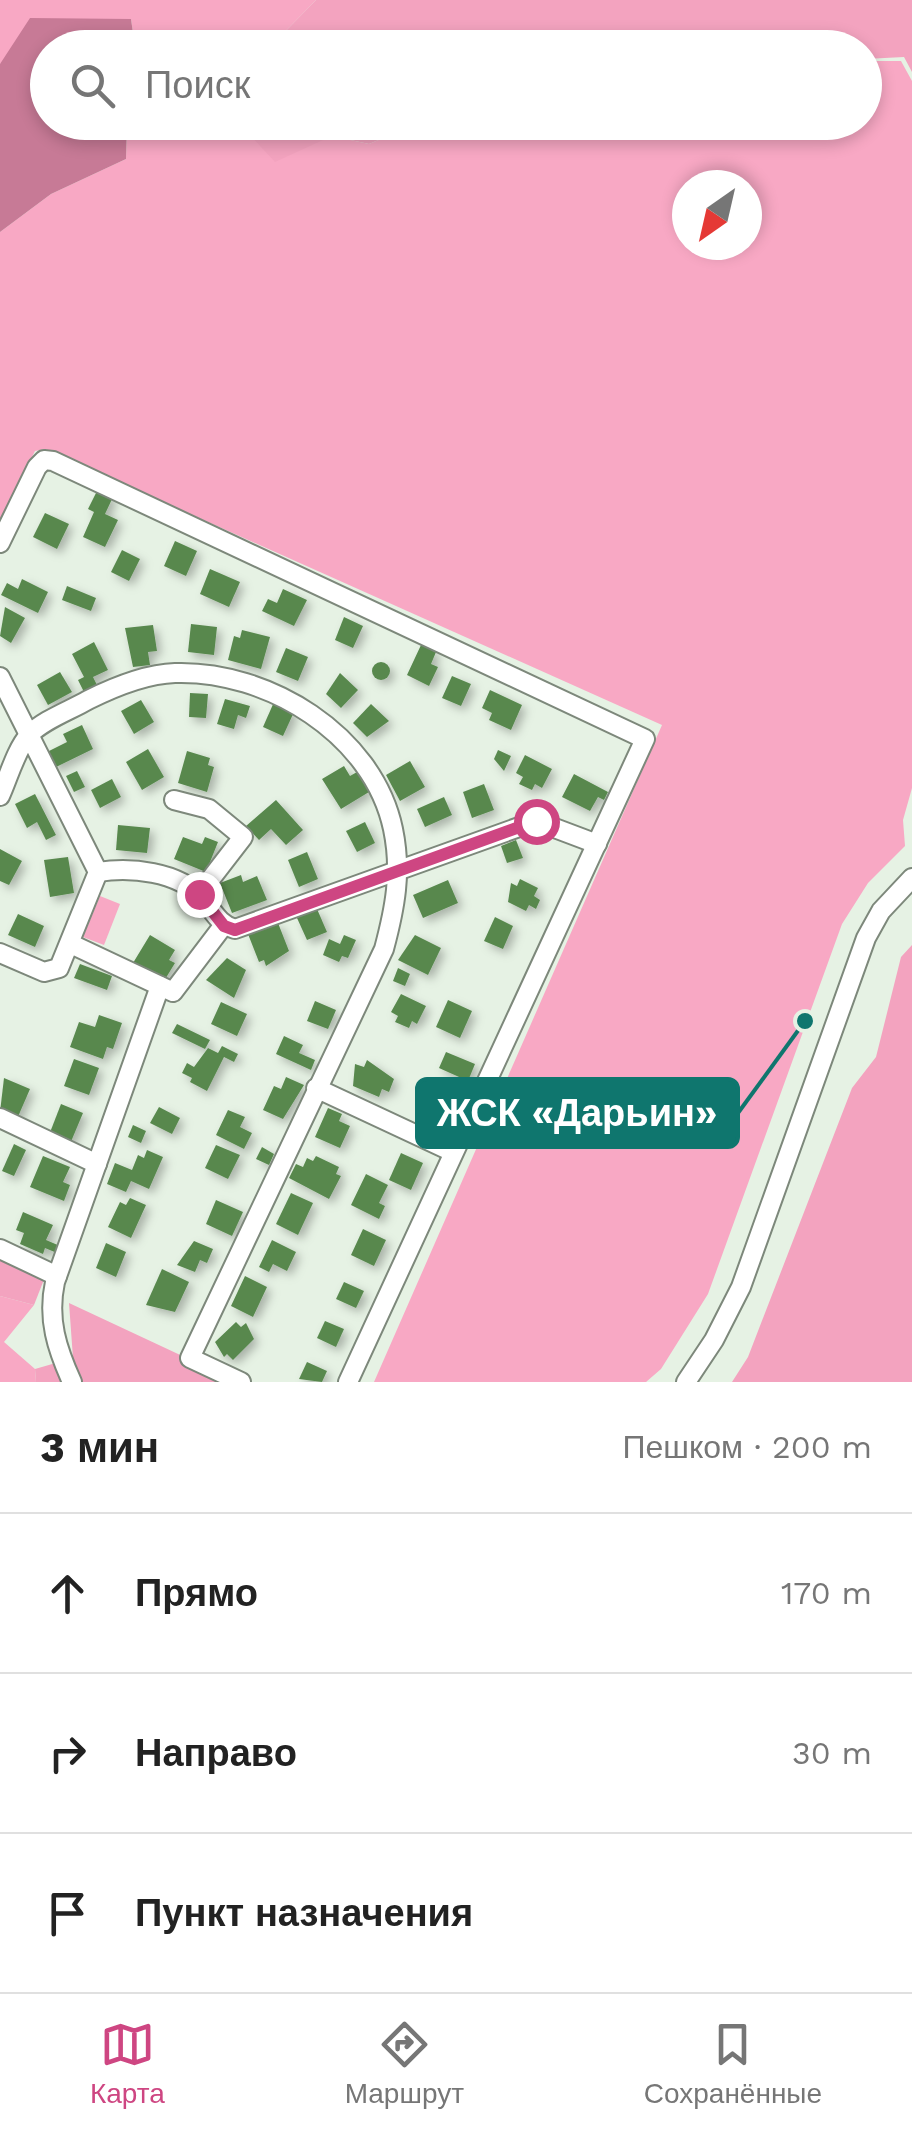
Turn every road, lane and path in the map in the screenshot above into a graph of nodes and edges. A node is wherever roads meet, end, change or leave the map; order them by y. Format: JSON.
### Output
{"nodes":[{"id":1,"x":0,"y":543,"type":"edge"},
{"id":2,"x":0,"y":677,"type":"edge"},
{"id":3,"x":29,"y":735,"type":"junction"},
{"id":4,"x":0,"y":796,"type":"edge"},
{"id":5,"x":174,"y":800,"type":"dead end"},
{"id":6,"x":598,"y":844,"type":"junction"},
{"id":7,"x":398,"y":868,"type":"junction"},
{"id":8,"x":98,"y":872,"type":"junction"},
{"id":9,"x":912,"y":878,"type":"edge"},
{"id":10,"x":199,"y":894,"type":"junction"},
{"id":11,"x":224,"y":926,"type":"junction"},
{"id":12,"x":71,"y":944,"type":"junction"},
{"id":13,"x":0,"y":954,"type":"edge"},
{"id":14,"x":160,"y":986,"type":"junction"},
{"id":15,"x":316,"y":1088,"type":"junction"},
{"id":16,"x":0,"y":1118,"type":"edge"},
{"id":17,"x":452,"y":1152,"type":"junction"},
{"id":18,"x":97,"y":1164,"type":"junction"},
{"id":19,"x":0,"y":1249,"type":"edge"},
{"id":20,"x":56,"y":1279,"type":"junction"},
{"id":21,"x":72,"y":1382,"type":"edge"},
{"id":22,"x":241,"y":1382,"type":"edge"},
{"id":23,"x":348,"y":1382,"type":"edge"},
{"id":24,"x":686,"y":1382,"type":"edge"}],
"edges":[{"from":1,"to":6,"type":"street"},
{"from":2,"to":3,"type":"street"},
{"from":3,"to":4,"type":"street"},
{"from":3,"to":7,"type":"street"},
{"from":3,"to":8,"type":"street"},
{"from":5,"to":10,"type":"street"},
{"from":6,"to":7,"type":"street"},
{"from":6,"to":17,"type":"street"},
{"from":7,"to":11,"type":"street"},
{"from":7,"to":15,"type":"street"},
{"from":8,"to":10,"type":"street"},
{"from":8,"to":12,"type":"street"},
{"from":9,"to":24,"type":"street"},
{"from":10,"to":11,"type":"street"},
{"from":11,"to":14,"type":"street"},
{"from":12,"to":13,"type":"street"},
{"from":12,"to":14,"type":"street"},
{"from":14,"to":18,"type":"street"},
{"from":15,"to":17,"type":"street"},
{"from":15,"to":22,"type":"street"},
{"from":16,"to":18,"type":"street"},
{"from":17,"to":23,"type":"street"},
{"from":18,"to":20,"type":"street"},
{"from":19,"to":20,"type":"street"},
{"from":20,"to":21,"type":"street"}]}
